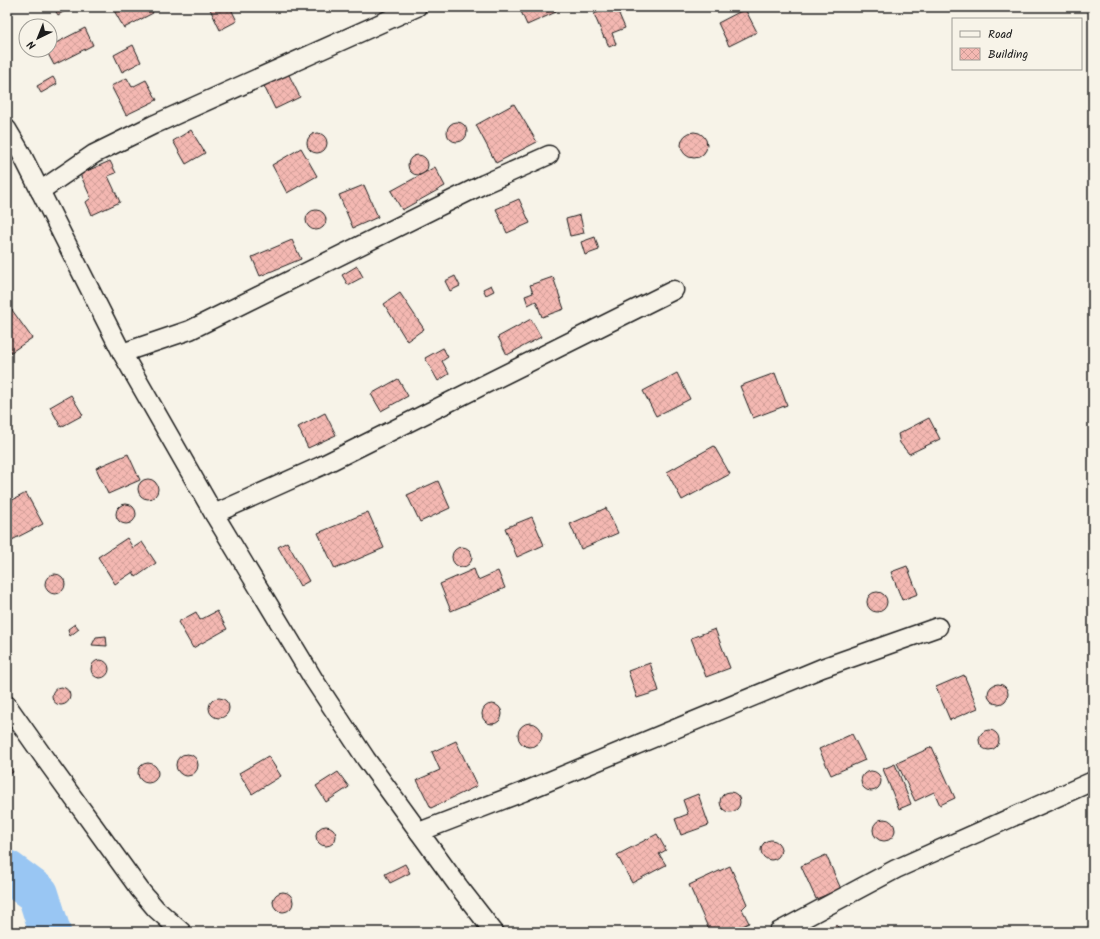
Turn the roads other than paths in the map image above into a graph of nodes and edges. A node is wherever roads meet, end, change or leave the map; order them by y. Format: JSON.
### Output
{"nodes":[{"id":1,"x":417,"y":7,"type":"edge"},
{"id":2,"x":7,"y":129,"type":"edge"},
{"id":3,"x":548,"y":154,"type":"dead end"},
{"id":4,"x":40,"y":190,"type":"junction"},
{"id":5,"x":674,"y":290,"type":"dead end"},
{"id":6,"x":122,"y":354,"type":"junction"},
{"id":7,"x":214,"y":514,"type":"junction"},
{"id":8,"x":938,"y":627,"type":"dead end"},
{"id":9,"x":7,"y":705,"type":"edge"},
{"id":10,"x":1093,"y":781,"type":"edge"},
{"id":11,"x":419,"y":832,"type":"junction"},
{"id":12,"x":182,"y":932,"type":"edge"},
{"id":13,"x":494,"y":932,"type":"edge"},
{"id":14,"x":778,"y":932,"type":"edge"}],
"edges":[{"from":1,"to":4,"type":"street"},
{"from":2,"to":4,"type":"street"},
{"from":3,"to":6,"type":"street"},
{"from":4,"to":6,"type":"street"},
{"from":5,"to":7,"type":"street"},
{"from":6,"to":7,"type":"street"},
{"from":7,"to":11,"type":"street"},
{"from":8,"to":11,"type":"street"},
{"from":9,"to":12,"type":"street"},
{"from":10,"to":14,"type":"street"},
{"from":11,"to":13,"type":"street"}]}
